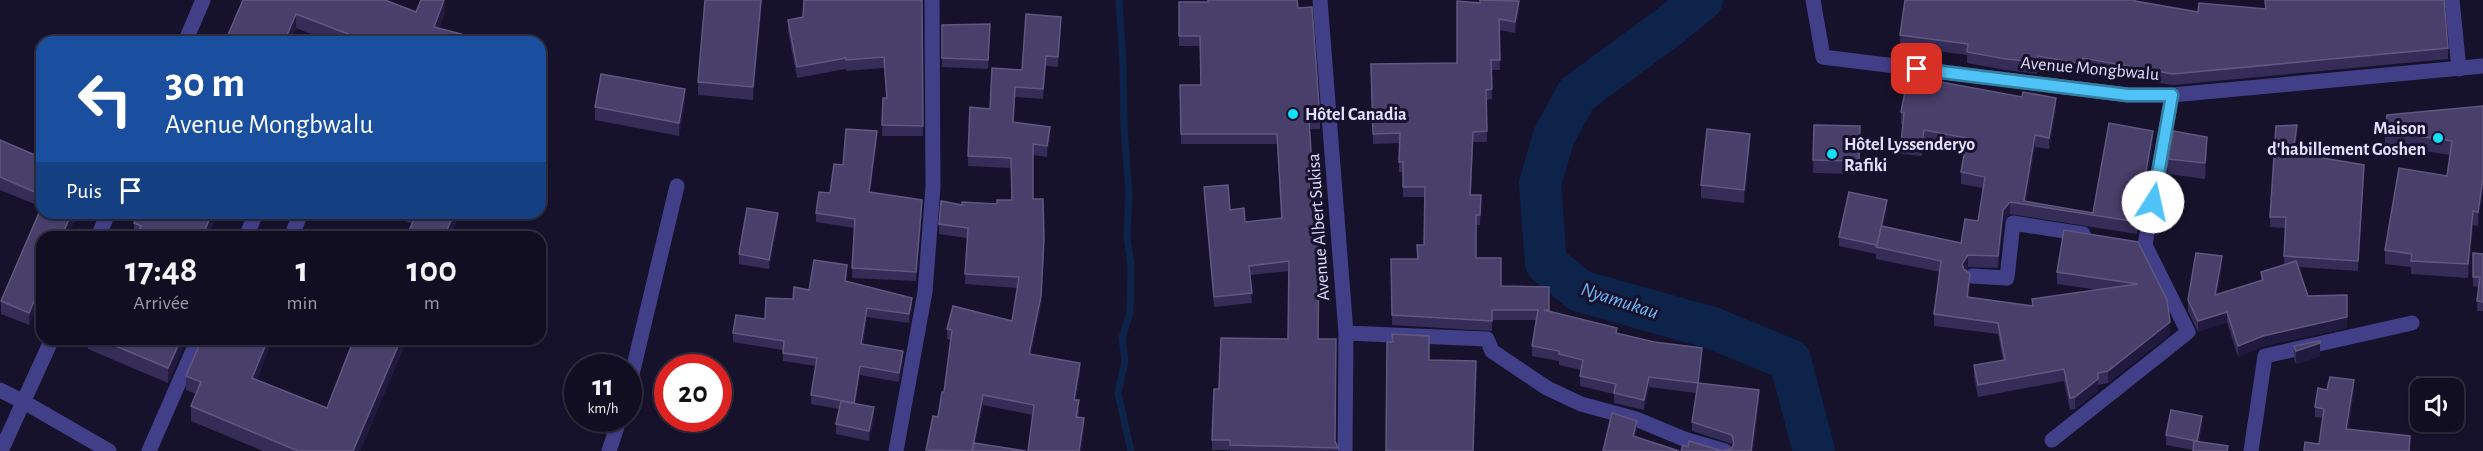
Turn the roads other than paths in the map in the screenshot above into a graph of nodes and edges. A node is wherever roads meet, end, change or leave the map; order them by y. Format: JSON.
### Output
{"nodes":[{"id":1,"x":203,"y":0,"type":"edge"},
{"id":2,"x":932,"y":0,"type":"edge"},
{"id":3,"x":1320,"y":0,"type":"edge"},
{"id":4,"x":1813,"y":0,"type":"edge"},
{"id":5,"x":2452,"y":0,"type":"edge"},
{"id":6,"x":187,"y":36,"type":"edge"},
{"id":7,"x":2483,"y":66,"type":"edge"},
{"id":8,"x":2459,"y":69,"type":"junction"},
{"id":9,"x":2172,"y":95,"type":"junction"},
{"id":10,"x":677,"y":186,"type":"dead end"},
{"id":11,"x":2101,"y":237,"type":"edge"},
{"id":12,"x":1972,"y":276,"type":"edge"},
{"id":13,"x":2412,"y":323,"type":"dead end"},
{"id":14,"x":1346,"y":333,"type":"junction"},
{"id":15,"x":49,"y":345,"type":"edge"},
{"id":16,"x":195,"y":345,"type":"edge"},
{"id":17,"x":637,"y":354,"type":"edge"},
{"id":18,"x":0,"y":390,"type":"edge"},
{"id":19,"x":24,"y":402,"type":"junction"},
{"id":20,"x":615,"y":432,"type":"edge"},
{"id":21,"x":2052,"y":440,"type":"dead end"},
{"id":22,"x":1,"y":451,"type":"edge"},
{"id":23,"x":109,"y":451,"type":"edge"},
{"id":24,"x":149,"y":451,"type":"edge"},
{"id":25,"x":609,"y":451,"type":"edge"},
{"id":26,"x":896,"y":451,"type":"edge"},
{"id":27,"x":1345,"y":451,"type":"edge"},
{"id":28,"x":1725,"y":451,"type":"edge"},
{"id":29,"x":2251,"y":451,"type":"edge"}],
"edges":[{"from":1,"to":6,"type":"street"},
{"from":2,"to":26,"type":"street"},
{"from":3,"to":14,"type":"street","name":"Avenue Albert Sukisa"},
{"from":4,"to":9,"type":"street","name":"Avenue Mongbwalu"},
{"from":5,"to":8,"type":"street"},
{"from":7,"to":8,"type":"street","name":"Avenue Mongbwalu"},
{"from":8,"to":9,"type":"street","name":"Avenue Mongbwalu"},
{"from":9,"to":21,"type":"street"},
{"from":10,"to":17,"type":"street"},
{"from":11,"to":12,"type":"street"},
{"from":13,"to":29,"type":"street"},
{"from":14,"to":27,"type":"street","name":"Avenue Albert Sukisa"},
{"from":14,"to":28,"type":"street"},
{"from":15,"to":19,"type":"street"},
{"from":16,"to":24,"type":"street"},
{"from":18,"to":19,"type":"street"},
{"from":19,"to":22,"type":"street"},
{"from":19,"to":23,"type":"street"},
{"from":20,"to":25,"type":"street"}]}
